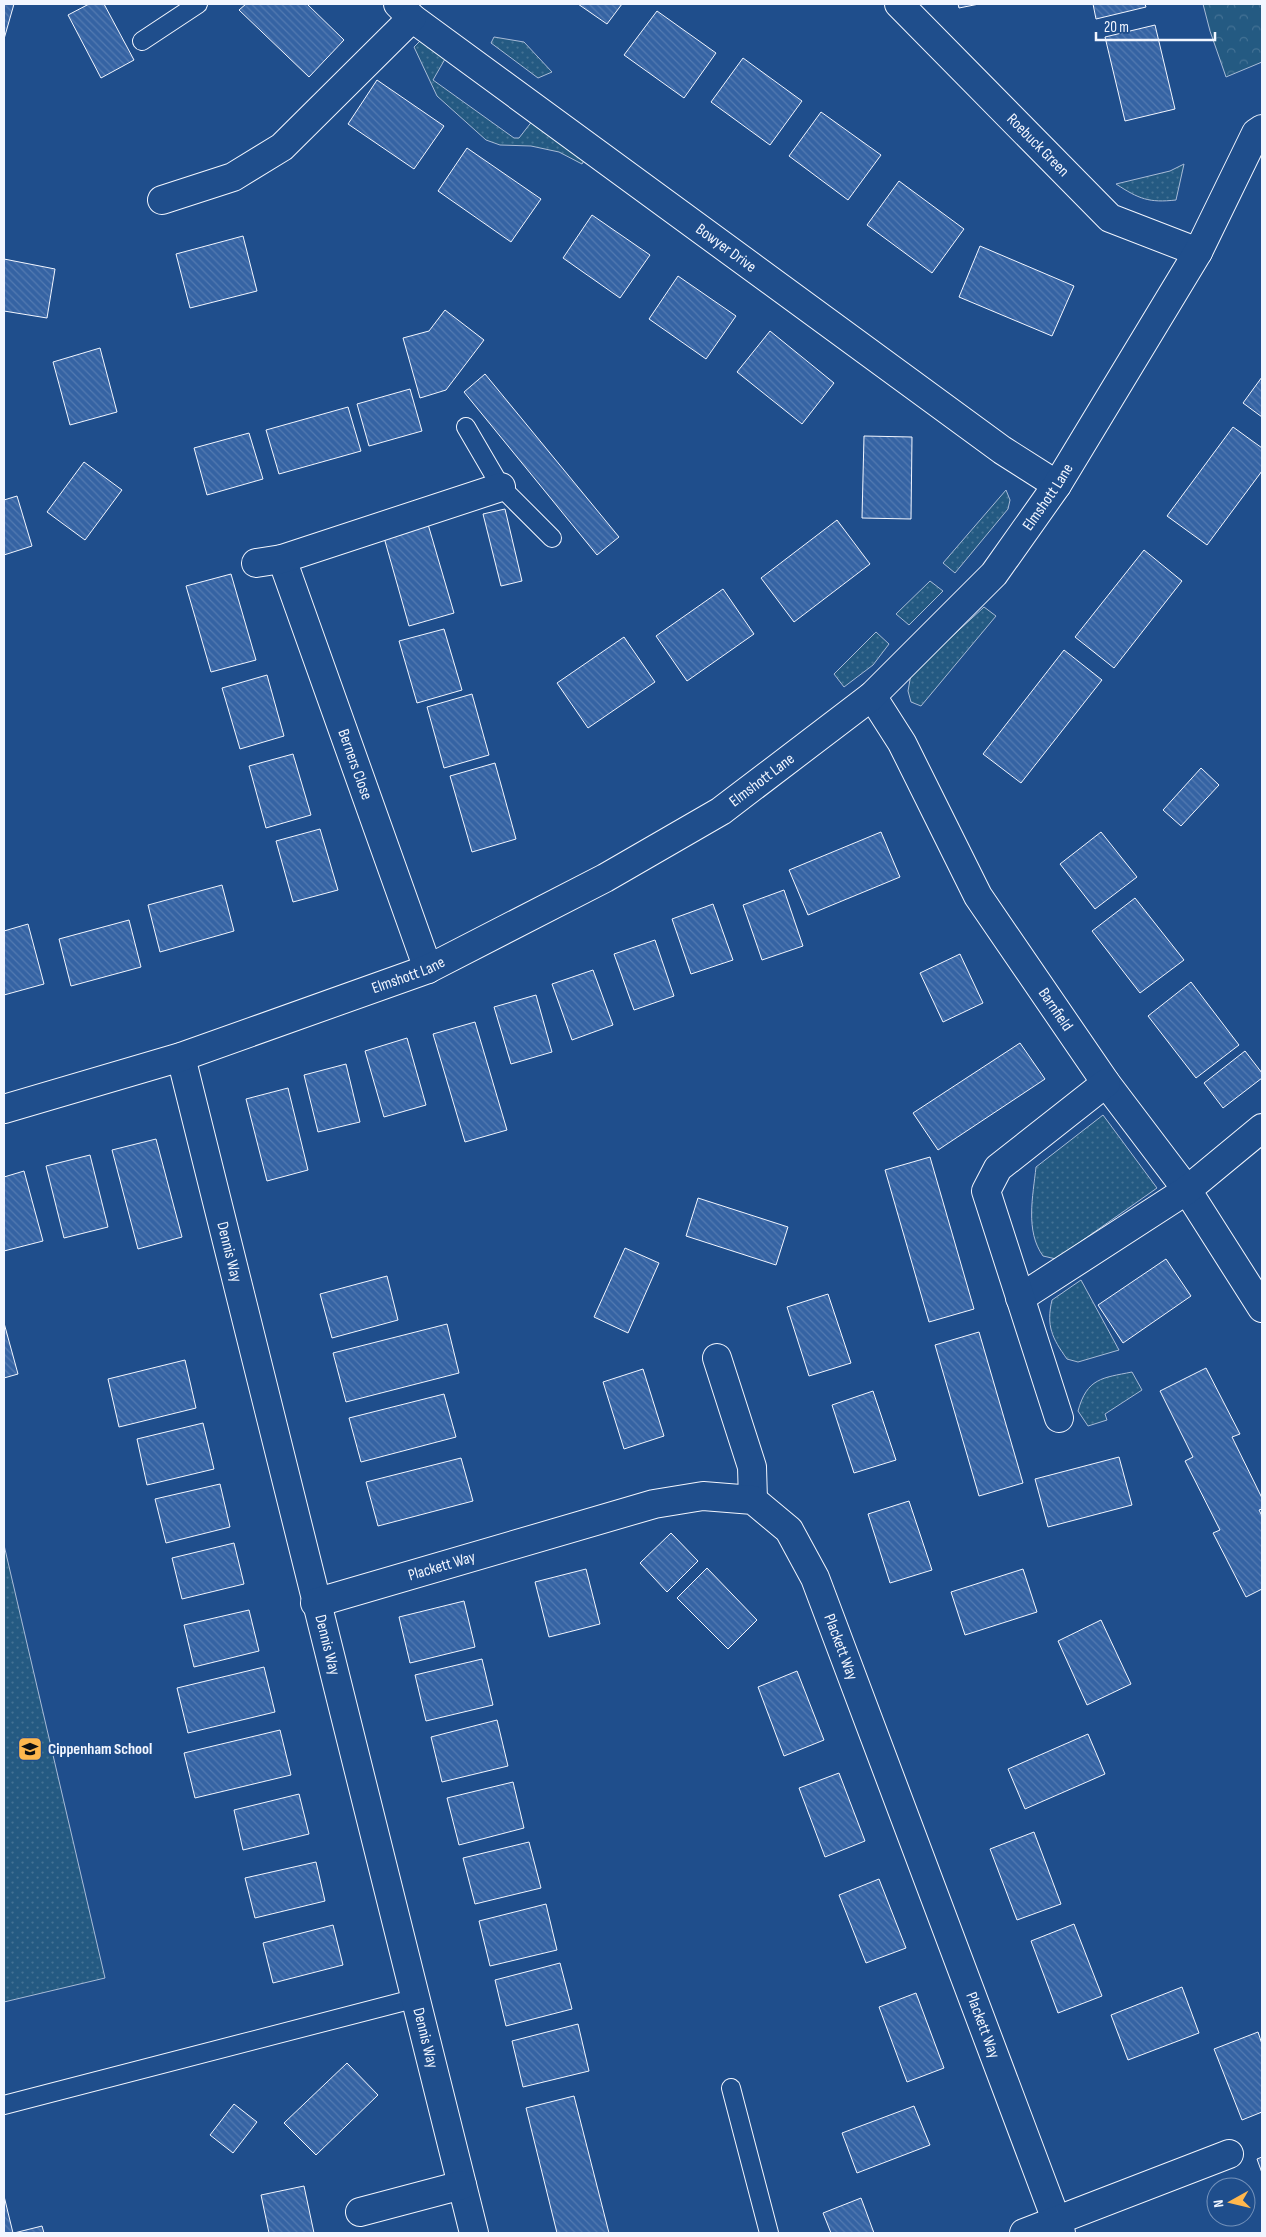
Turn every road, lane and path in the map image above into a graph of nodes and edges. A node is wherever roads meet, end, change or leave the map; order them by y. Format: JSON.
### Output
{"nodes":[{"id":1,"x":198,"y":4,"type":"edge"},
{"id":2,"x":899,"y":4,"type":"edge"},
{"id":3,"x":405,"y":11,"type":"edge"},
{"id":4,"x":142,"y":40,"type":"dead end"},
{"id":5,"x":1262,"y":129,"type":"edge"},
{"id":6,"x":162,"y":200,"type":"dead end"},
{"id":7,"x":1198,"y":252,"type":"junction"},
{"id":8,"x":466,"y":427,"type":"dead end"},
{"id":9,"x":1057,"y":485,"type":"junction"},
{"id":10,"x":501,"y":487,"type":"junction"},
{"id":11,"x":552,"y":538,"type":"dead end"},
{"id":12,"x":872,"y":696,"type":"junction"},
{"id":13,"x":428,"y":970,"type":"junction"},
{"id":14,"x":181,"y":1057,"type":"junction"},
{"id":15,"x":1106,"y":1083,"type":"junction"},
{"id":16,"x":4,"y":1109,"type":"edge"},
{"id":17,"x":1262,"y":1128,"type":"edge"},
{"id":18,"x":1188,"y":1190,"type":"junction"},
{"id":19,"x":1020,"y":1298,"type":"junction"},
{"id":20,"x":1262,"y":1308,"type":"edge"},
{"id":21,"x":717,"y":1358,"type":"dead end"},
{"id":22,"x":1059,"y":1418,"type":"dead end"},
{"id":23,"x":752,"y":1500,"type":"junction"},
{"id":24,"x":315,"y":1603,"type":"junction"},
{"id":25,"x":417,"y":1998,"type":"junction"},
{"id":26,"x":731,"y":2088,"type":"dead end"},
{"id":27,"x":4,"y":2105,"type":"edge"},
{"id":28,"x":1229,"y":2154,"type":"dead end"},
{"id":29,"x":462,"y":2185,"type":"junction"},
{"id":30,"x":360,"y":2212,"type":"dead end"},
{"id":31,"x":1059,"y":2227,"type":"edge"},
{"id":32,"x":474,"y":2233,"type":"edge"},
{"id":33,"x":769,"y":2233,"type":"edge"},
{"id":34,"x":1024,"y":2233,"type":"edge"}],
"edges":[{"from":1,"to":4,"type":"lane"},
{"from":2,"to":7,"type":"street","name":"Roebuck Green"},
{"from":3,"to":6,"type":"street"},
{"from":3,"to":9,"type":"street","name":"Bowyer Drive"},
{"from":5,"to":7,"type":"street","name":"Elmshott Lane"},
{"from":7,"to":9,"type":"street","name":"Elmshott Lane"},
{"from":8,"to":10,"type":"lane"},
{"from":9,"to":12,"type":"street","name":"Elmshott Lane"},
{"from":10,"to":11,"type":"lane"},
{"from":10,"to":13,"type":"street","name":"Berners Close"},
{"from":12,"to":13,"type":"street","name":"Elmshott Lane"},
{"from":12,"to":15,"type":"street","name":"Barnfield"},
{"from":13,"to":14,"type":"street","name":"Elmshott Lane"},
{"from":14,"to":16,"type":"street","name":"Elmshott Lane"},
{"from":14,"to":24,"type":"street","name":"Dennis Way"},
{"from":15,"to":18,"type":"street","name":"Barnfield"},
{"from":15,"to":19,"type":"street"},
{"from":17,"to":18,"type":"street"},
{"from":18,"to":19,"type":"street"},
{"from":18,"to":20,"type":"street","name":"Barnfield"},
{"from":19,"to":22,"type":"street"},
{"from":21,"to":23,"type":"street"},
{"from":23,"to":24,"type":"street","name":"Plackett Way"},
{"from":23,"to":31,"type":"street","name":"Plackett Way"},
{"from":24,"to":25,"type":"street","name":"Dennis Way"},
{"from":25,"to":27,"type":"lane"},
{"from":25,"to":29,"type":"street","name":"Dennis Way"},
{"from":26,"to":33,"type":"lane"},
{"from":28,"to":31,"type":"street"},
{"from":29,"to":30,"type":"street"},
{"from":29,"to":32,"type":"street","name":"Dennis Way"},
{"from":31,"to":34,"type":"street"}]}
